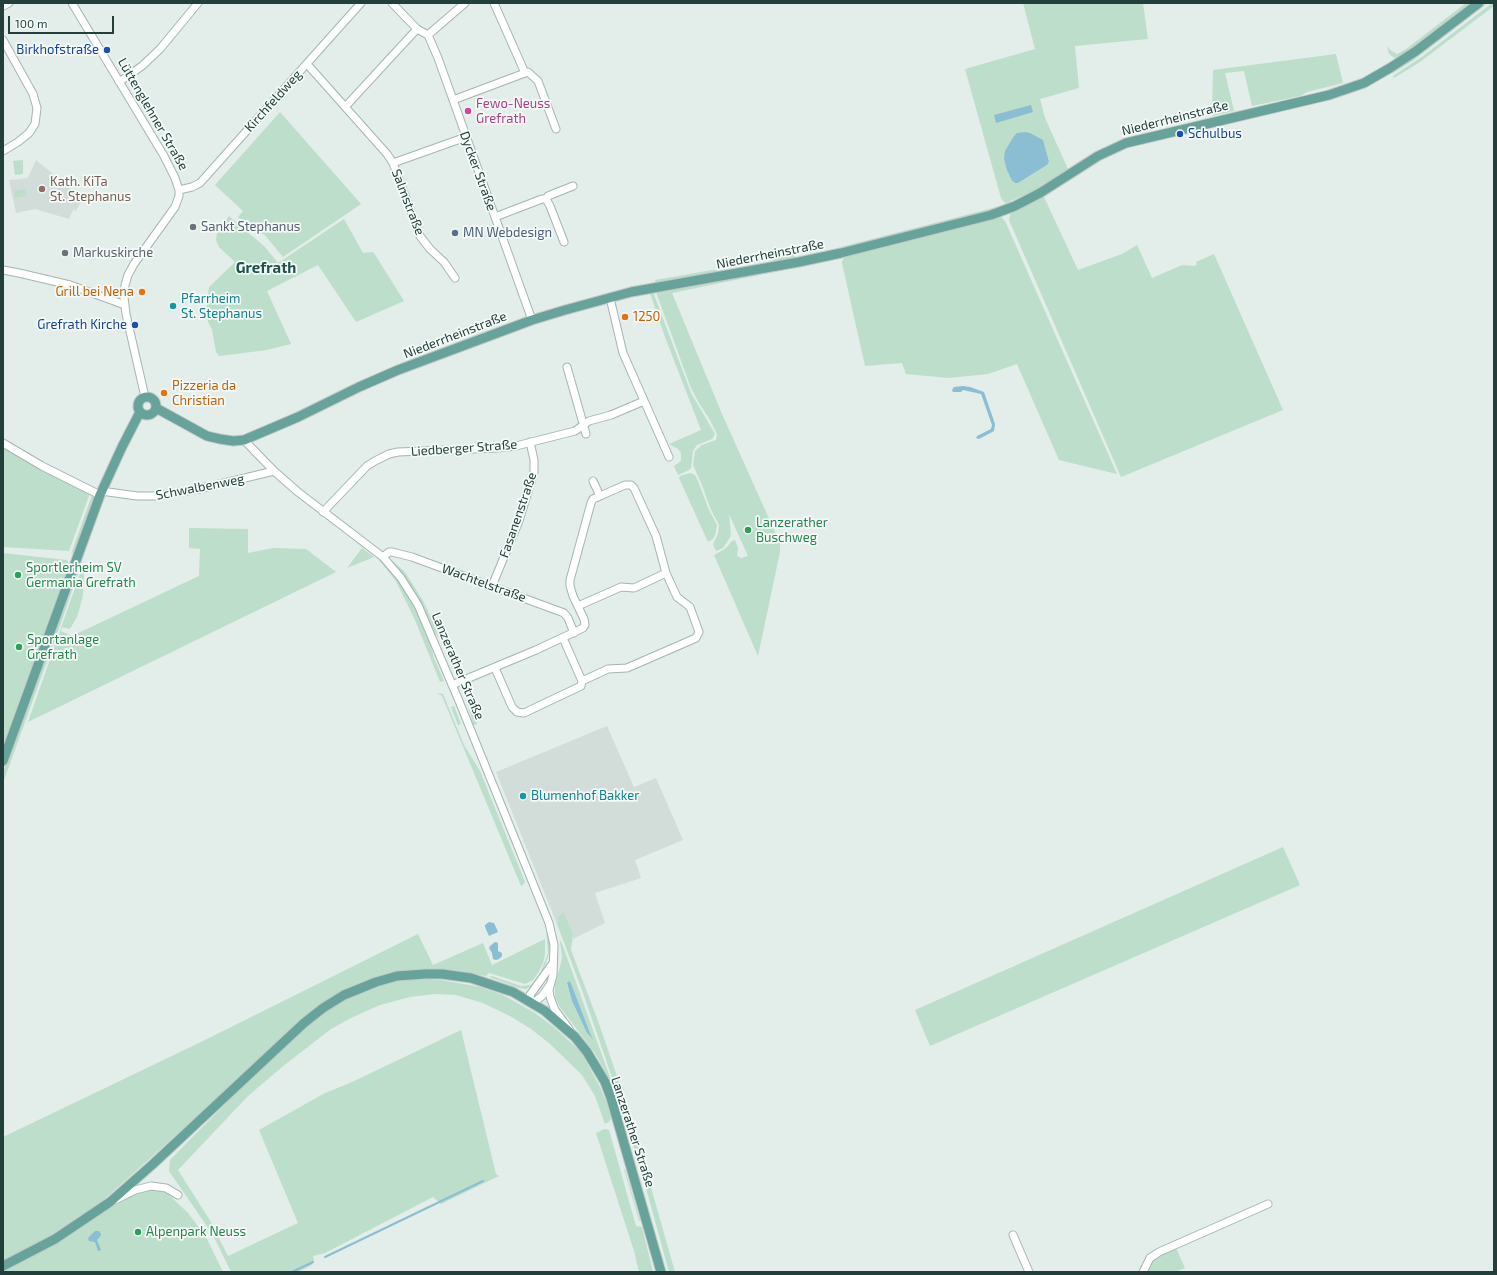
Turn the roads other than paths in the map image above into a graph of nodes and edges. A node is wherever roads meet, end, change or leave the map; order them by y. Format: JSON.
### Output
{"nodes":[{"id":1,"x":8,"y":3,"type":"edge"},
{"id":2,"x":72,"y":3,"type":"edge"},
{"id":3,"x":198,"y":3,"type":"edge"},
{"id":4,"x":360,"y":3,"type":"edge"},
{"id":5,"x":392,"y":3,"type":"edge"},
{"id":6,"x":465,"y":3,"type":"edge"},
{"id":7,"x":494,"y":3,"type":"edge"},
{"id":8,"x":1478,"y":3,"type":"edge"},
{"id":9,"x":3,"y":6,"type":"edge"},
{"id":10,"x":417,"y":29,"type":"junction"},
{"id":11,"x":428,"y":35,"type":"junction"},
{"id":12,"x":3,"y":40,"type":"edge"},
{"id":13,"x":307,"y":64,"type":"junction"},
{"id":14,"x":525,"y":73,"type":"junction"},
{"id":15,"x":119,"y":82,"type":"junction"},
{"id":16,"x":453,"y":100,"type":"junction"},
{"id":17,"x":346,"y":106,"type":"junction"},
{"id":18,"x":556,"y":129,"type":"dead end"},
{"id":19,"x":466,"y":137,"type":"junction"},
{"id":20,"x":3,"y":151,"type":"edge"},
{"id":21,"x":393,"y":163,"type":"junction"},
{"id":22,"x":573,"y":186,"type":"dead end"},
{"id":23,"x":179,"y":190,"type":"junction"},
{"id":24,"x":546,"y":199,"type":"junction"},
{"id":25,"x":495,"y":217,"type":"junction"},
{"id":26,"x":564,"y":242,"type":"dead end"},
{"id":27,"x":3,"y":270,"type":"edge"},
{"id":28,"x":455,"y":278,"type":"dead end"},
{"id":29,"x":610,"y":298,"type":"junction"},
{"id":30,"x":125,"y":305,"type":"junction"},
{"id":31,"x":532,"y":320,"type":"junction"},
{"id":32,"x":567,"y":367,"type":"dead end"},
{"id":33,"x":145,"y":397,"type":"junction"},
{"id":34,"x":644,"y":401,"type":"junction"},
{"id":35,"x":156,"y":408,"type":"junction"},
{"id":36,"x":140,"y":412,"type":"junction"},
{"id":37,"x":584,"y":424,"type":"junction"},
{"id":38,"x":586,"y":434,"type":"dead end"},
{"id":39,"x":244,"y":440,"type":"junction"},
{"id":40,"x":530,"y":442,"type":"junction"},
{"id":41,"x":3,"y":443,"type":"edge"},
{"id":42,"x":669,"y":457,"type":"dead end"},
{"id":43,"x":274,"y":471,"type":"junction"},
{"id":44,"x":593,"y":481,"type":"dead end"},
{"id":45,"x":101,"y":493,"type":"junction"},
{"id":46,"x":600,"y":496,"type":"junction"},
{"id":47,"x":323,"y":512,"type":"junction"},
{"id":48,"x":383,"y":557,"type":"junction"},
{"id":49,"x":666,"y":573,"type":"junction"},
{"id":50,"x":492,"y":586,"type":"junction"},
{"id":51,"x":578,"y":606,"type":"junction"},
{"id":52,"x":574,"y":633,"type":"junction"},
{"id":53,"x":563,"y":638,"type":"junction"},
{"id":54,"x":495,"y":668,"type":"junction"},
{"id":55,"x":582,"y":680,"type":"junction"},
{"id":56,"x":452,"y":685,"type":"junction"},
{"id":57,"x":3,"y":761,"type":"edge"},
{"id":58,"x":553,"y":962,"type":"junction"},
{"id":59,"x":551,"y":982,"type":"junction"},
{"id":60,"x":531,"y":1002,"type":"junction"},
{"id":61,"x":575,"y":1037,"type":"junction"},
{"id":62,"x":178,"y":1195,"type":"dead end"},
{"id":63,"x":110,"y":1202,"type":"junction"},
{"id":64,"x":1268,"y":1204,"type":"dead end"},
{"id":65,"x":1013,"y":1235,"type":"dead end"},
{"id":66,"x":3,"y":1266,"type":"edge"},
{"id":67,"x":661,"y":1272,"type":"edge"},
{"id":68,"x":1029,"y":1272,"type":"edge"},
{"id":69,"x":1143,"y":1272,"type":"edge"}],
"edges":[{"from":1,"to":9,"type":"street"},
{"from":2,"to":15,"type":"street","name":"Lüttenglehner Straße"},
{"from":3,"to":15,"type":"street"},
{"from":4,"to":13,"type":"street","name":"Kirchfeldweg"},
{"from":5,"to":10,"type":"street"},
{"from":6,"to":11,"type":"street"},
{"from":7,"to":14,"type":"street"},
{"from":8,"to":29,"type":"main road","name":"Niederrheinstraße"},
{"from":10,"to":11,"type":"street"},
{"from":10,"to":17,"type":"street"},
{"from":11,"to":16,"type":"street","name":"Dycker Straße"},
{"from":12,"to":20,"type":"street"},
{"from":13,"to":17,"type":"street","name":"Salmstraße"},
{"from":13,"to":23,"type":"street","name":"Kirchfeldweg"},
{"from":14,"to":16,"type":"street"},
{"from":14,"to":18,"type":"street"},
{"from":15,"to":23,"type":"street","name":"Lüttenglehner Straße"},
{"from":16,"to":19,"type":"street","name":"Dycker Straße"},
{"from":17,"to":21,"type":"street","name":"Salmstraße"},
{"from":19,"to":21,"type":"street","name":"Salmstraße"},
{"from":19,"to":25,"type":"street","name":"Dycker Straße"},
{"from":21,"to":28,"type":"street","name":"Salmstraße"},
{"from":22,"to":24,"type":"street","name":"Dycker Straße"},
{"from":23,"to":30,"type":"street","name":"Lüttenglehner Straße"},
{"from":24,"to":25,"type":"street","name":"Dycker Straße"},
{"from":24,"to":26,"type":"street"},
{"from":25,"to":31,"type":"street","name":"Dycker Straße"},
{"from":27,"to":30,"type":"street"},
{"from":29,"to":31,"type":"main road","name":"Niederrheinstraße"},
{"from":29,"to":34,"type":"street"},
{"from":30,"to":33,"type":"street","name":"Lüttenglehner Straße"},
{"from":31,"to":39,"type":"main road","name":"Niederrheinstraße"},
{"from":32,"to":37,"type":"street"},
{"from":33,"to":35,"type":"main road"},
{"from":33,"to":36,"type":"main road"},
{"from":34,"to":37,"type":"street","name":"Liedberger Straße"},
{"from":34,"to":42,"type":"street"},
{"from":35,"to":36,"type":"main road"},
{"from":35,"to":39,"type":"main road","name":"Niederrheinstraße"},
{"from":36,"to":45,"type":"main road"},
{"from":37,"to":38,"type":"street"},
{"from":37,"to":40,"type":"street","name":"Liedberger Straße"},
{"from":39,"to":43,"type":"street","name":"Lanzerather Straße"},
{"from":40,"to":47,"type":"street","name":"Liedberger Straße"},
{"from":40,"to":50,"type":"street","name":"Fasanenstraße"},
{"from":41,"to":45,"type":"street"},
{"from":43,"to":45,"type":"street","name":"Schwalbenweg"},
{"from":43,"to":47,"type":"street","name":"Lanzerather Straße"},
{"from":44,"to":46,"type":"street"},
{"from":45,"to":57,"type":"main road"},
{"from":46,"to":49,"type":"street"},
{"from":46,"to":51,"type":"street"},
{"from":47,"to":48,"type":"street","name":"Lanzerather Straße"},
{"from":48,"to":50,"type":"street","name":"Wachtelstraße"},
{"from":48,"to":56,"type":"street","name":"Lanzerather Straße"},
{"from":49,"to":51,"type":"street"},
{"from":49,"to":55,"type":"street"},
{"from":50,"to":52,"type":"street","name":"Wachtelstraße"},
{"from":51,"to":52,"type":"street"},
{"from":52,"to":53,"type":"street"},
{"from":53,"to":54,"type":"street"},
{"from":53,"to":55,"type":"street"},
{"from":54,"to":55,"type":"street"},
{"from":54,"to":56,"type":"street"},
{"from":56,"to":58,"type":"street","name":"Lanzerather Straße"},
{"from":58,"to":59,"type":"street","name":"Lanzerather Straße"},
{"from":58,"to":60,"type":"street"},
{"from":59,"to":60,"type":"street"},
{"from":59,"to":61,"type":"street","name":"Lanzerather Straße"},
{"from":60,"to":61,"type":"main road","name":"Lanzerather Straße"},
{"from":60,"to":63,"type":"main road","name":"Lanzerather Straße"},
{"from":61,"to":67,"type":"main road","name":"Lanzerather Straße"},
{"from":62,"to":63,"type":"street"},
{"from":63,"to":66,"type":"main road","name":"Lanzerather Straße"},
{"from":64,"to":69,"type":"street"},
{"from":65,"to":68,"type":"street"}]}
